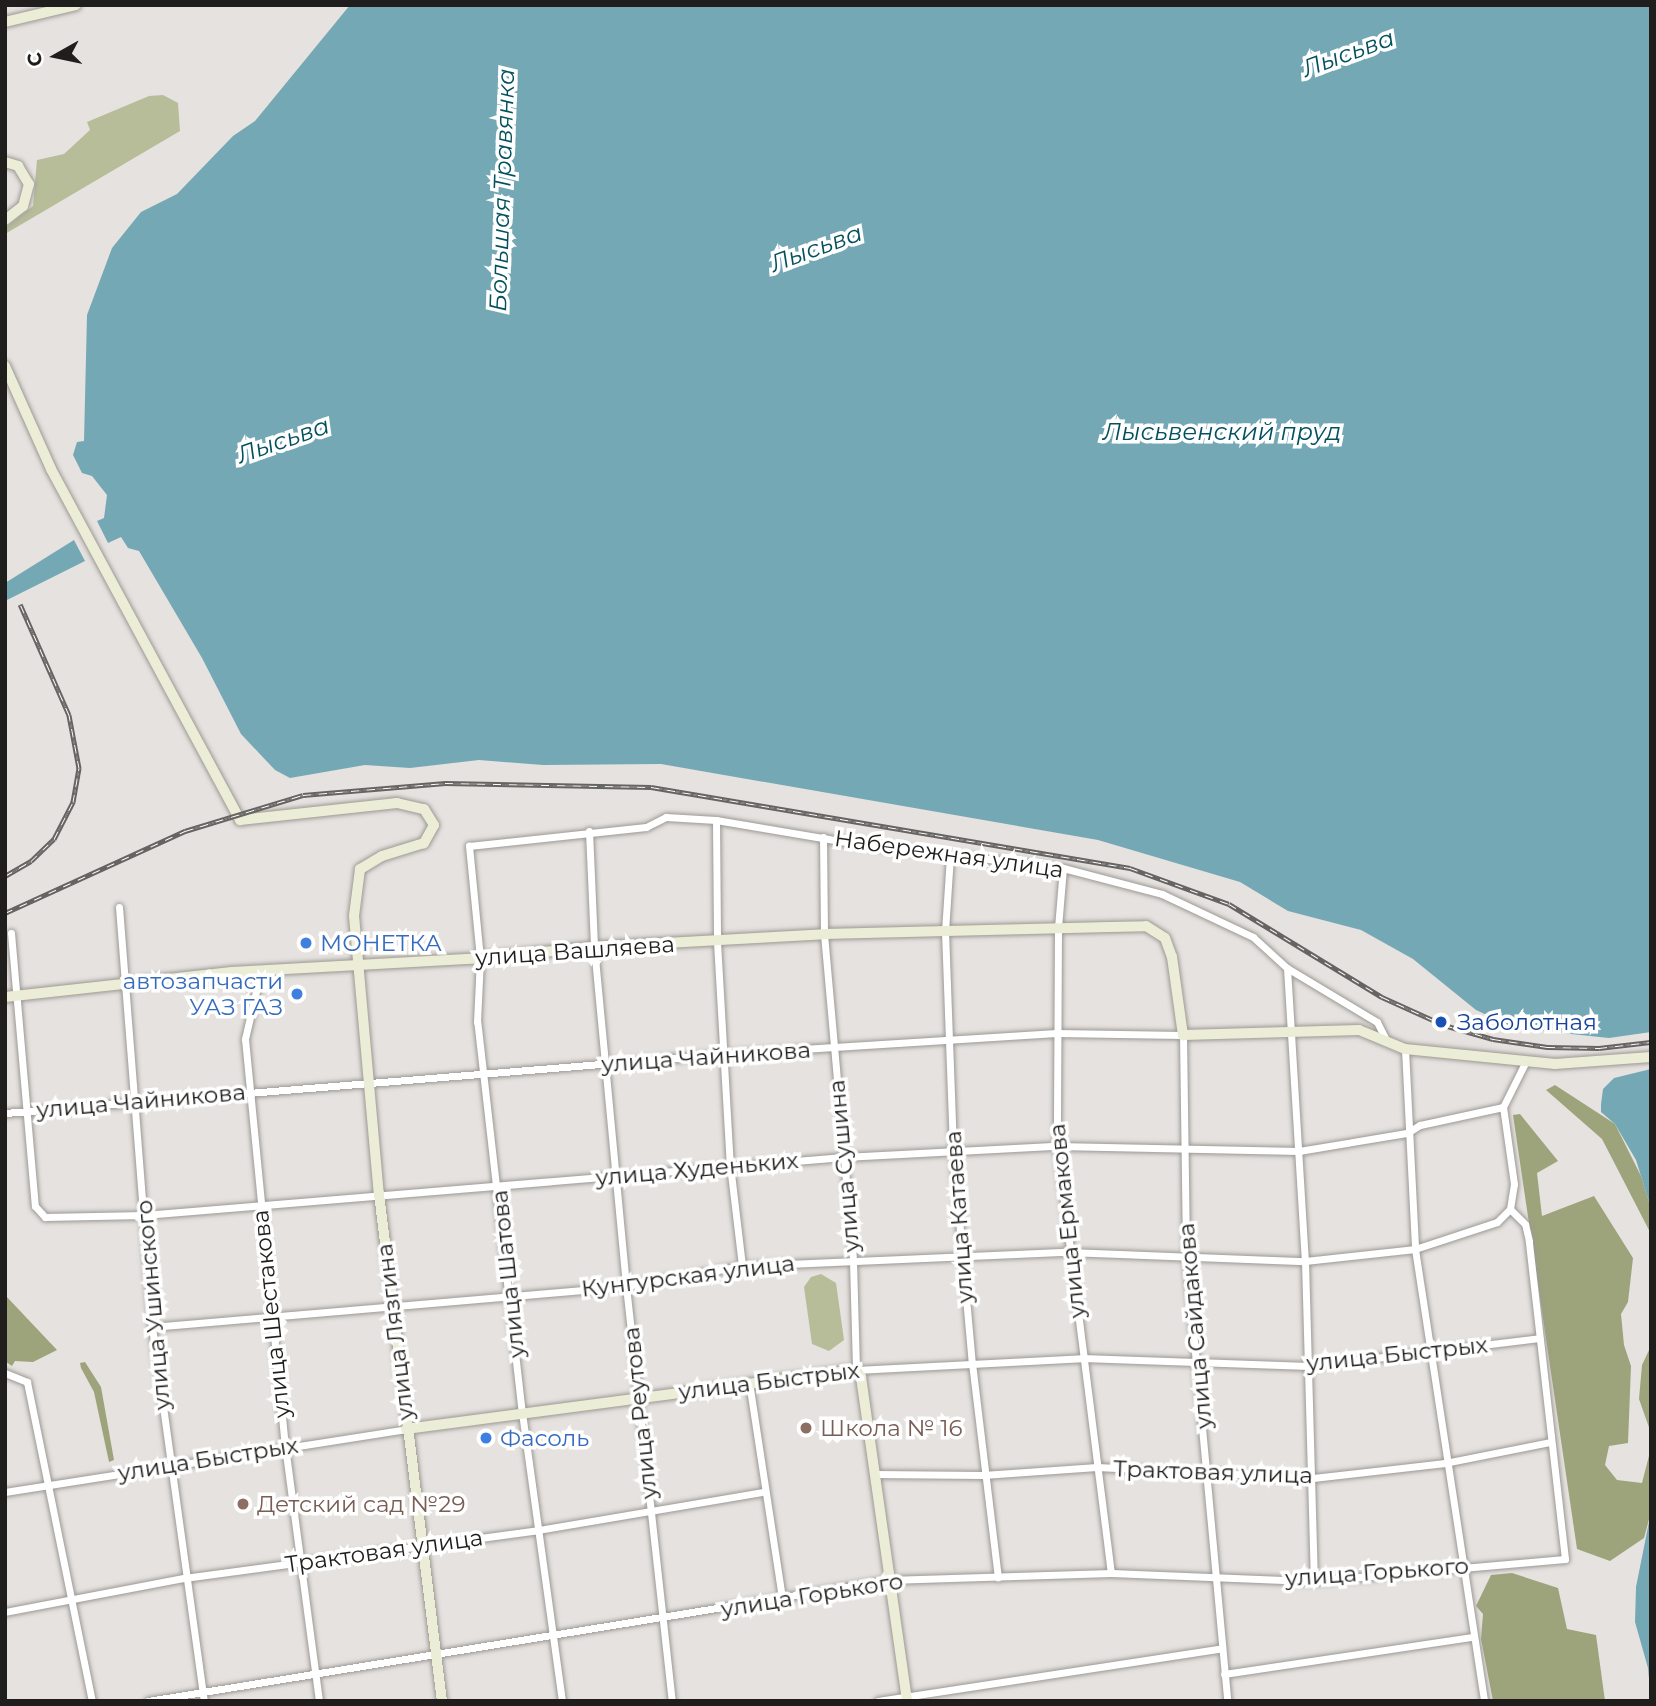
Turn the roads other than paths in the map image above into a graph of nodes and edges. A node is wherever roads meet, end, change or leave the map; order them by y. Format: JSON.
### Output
{"nodes":[{"id":1,"x":76,"y":5,"type":"edge"},
{"id":2,"x":5,"y":22,"type":"edge"},
{"id":3,"x":5,"y":162,"type":"edge"},
{"id":4,"x":5,"y":220,"type":"edge"},
{"id":5,"x":5,"y":366,"type":"edge"},
{"id":6,"x":716,"y":820,"type":"junction"},
{"id":7,"x":589,"y":831,"type":"junction"},
{"id":8,"x":823,"y":837,"type":"junction"},
{"id":9,"x":469,"y":846,"type":"joint"},
{"id":10,"x":950,"y":856,"type":"junction"},
{"id":11,"x":1063,"y":868,"type":"junction"},
{"id":12,"x":119,"y":907,"type":"dead end"},
{"id":13,"x":1058,"y":928,"type":"junction"},
{"id":14,"x":945,"y":931,"type":"junction"},
{"id":15,"x":11,"y":933,"type":"dead end"},
{"id":16,"x":824,"y":934,"type":"junction"},
{"id":17,"x":717,"y":942,"type":"junction"},
{"id":18,"x":594,"y":947,"type":"junction"},
{"id":19,"x":480,"y":958,"type":"junction"},
{"id":20,"x":359,"y":963,"type":"junction"},
{"id":21,"x":1287,"y":968,"type":"junction"},
{"id":22,"x":261,"y":970,"type":"junction"},
{"id":23,"x":124,"y":982,"type":"junction"},
{"id":24,"x":20,"y":994,"type":"junction"},
{"id":25,"x":5,"y":997,"type":"edge"},
{"id":26,"x":1293,"y":1031,"type":"junction"},
{"id":27,"x":1056,"y":1034,"type":"junction"},
{"id":28,"x":1183,"y":1035,"type":"junction"},
{"id":29,"x":1385,"y":1038,"type":"junction"},
{"id":30,"x":948,"y":1042,"type":"junction"},
{"id":31,"x":834,"y":1047,"type":"junction"},
{"id":32,"x":1405,"y":1048,"type":"junction"},
{"id":33,"x":723,"y":1054,"type":"junction"},
{"id":34,"x":1651,"y":1058,"type":"edge"},
{"id":35,"x":1525,"y":1061,"type":"junction"},
{"id":36,"x":606,"y":1065,"type":"junction"},
{"id":37,"x":485,"y":1073,"type":"junction"},
{"id":38,"x":370,"y":1082,"type":"junction"},
{"id":39,"x":250,"y":1091,"type":"junction"},
{"id":40,"x":136,"y":1099,"type":"junction"},
{"id":41,"x":1503,"y":1107,"type":"junction"},
{"id":42,"x":28,"y":1112,"type":"junction"},
{"id":43,"x":5,"y":1113,"type":"edge"},
{"id":44,"x":1407,"y":1133,"type":"junction"},
{"id":45,"x":1057,"y":1146,"type":"junction"},
{"id":46,"x":1186,"y":1149,"type":"junction"},
{"id":47,"x":1299,"y":1151,"type":"junction"},
{"id":48,"x":953,"y":1152,"type":"junction"},
{"id":49,"x":844,"y":1157,"type":"junction"},
{"id":50,"x":730,"y":1165,"type":"junction"},
{"id":51,"x":616,"y":1178,"type":"junction"},
{"id":52,"x":499,"y":1185,"type":"junction"},
{"id":53,"x":379,"y":1194,"type":"junction"},
{"id":54,"x":260,"y":1205,"type":"junction"},
{"id":55,"x":1510,"y":1209,"type":"junction"},
{"id":56,"x":144,"y":1214,"type":"junction"},
{"id":57,"x":1415,"y":1249,"type":"junction"},
{"id":58,"x":1067,"y":1252,"type":"junction"},
{"id":59,"x":960,"y":1254,"type":"junction"},
{"id":60,"x":1186,"y":1255,"type":"junction"},
{"id":61,"x":853,"y":1261,"type":"junction"},
{"id":62,"x":1305,"y":1261,"type":"junction"},
{"id":63,"x":742,"y":1266,"type":"junction"},
{"id":64,"x":626,"y":1286,"type":"junction"},
{"id":65,"x":510,"y":1295,"type":"junction"},
{"id":66,"x":392,"y":1307,"type":"junction"},
{"id":67,"x":270,"y":1315,"type":"junction"},
{"id":68,"x":152,"y":1327,"type":"junction"},
{"id":69,"x":1539,"y":1338,"type":"junction"},
{"id":70,"x":1430,"y":1353,"type":"junction"},
{"id":71,"x":1082,"y":1358,"type":"junction"},
{"id":72,"x":1195,"y":1359,"type":"junction"},
{"id":73,"x":972,"y":1363,"type":"junction"},
{"id":74,"x":1309,"y":1366,"type":"junction"},
{"id":75,"x":856,"y":1370,"type":"junction"},
{"id":76,"x":5,"y":1373,"type":"edge"},
{"id":77,"x":749,"y":1382,"type":"junction"},
{"id":78,"x":638,"y":1397,"type":"junction"},
{"id":79,"x":522,"y":1414,"type":"junction"},
{"id":80,"x":407,"y":1429,"type":"junction"},
{"id":81,"x":1550,"y":1442,"type":"junction"},
{"id":82,"x":285,"y":1446,"type":"junction"},
{"id":83,"x":1445,"y":1463,"type":"junction"},
{"id":84,"x":169,"y":1466,"type":"junction"},
{"id":85,"x":1097,"y":1467,"type":"junction"},
{"id":86,"x":1208,"y":1471,"type":"junction"},
{"id":87,"x":874,"y":1474,"type":"junction"},
{"id":88,"x":983,"y":1475,"type":"junction"},
{"id":89,"x":1313,"y":1478,"type":"junction"},
{"id":90,"x":49,"y":1483,"type":"junction"},
{"id":91,"x":5,"y":1492,"type":"edge"},
{"id":92,"x":763,"y":1492,"type":"junction"},
{"id":93,"x":650,"y":1510,"type":"junction"},
{"id":94,"x":538,"y":1530,"type":"junction"},
{"id":95,"x":420,"y":1544,"type":"junction"},
{"id":96,"x":300,"y":1564,"type":"junction"},
{"id":97,"x":1462,"y":1566,"type":"junction"},
{"id":98,"x":1111,"y":1573,"type":"junction"},
{"id":99,"x":1215,"y":1576,"type":"junction"},
{"id":100,"x":998,"y":1577,"type":"junction"},
{"id":101,"x":184,"y":1578,"type":"junction"},
{"id":102,"x":888,"y":1580,"type":"junction"},
{"id":103,"x":1314,"y":1581,"type":"junction"},
{"id":104,"x":782,"y":1598,"type":"junction"},
{"id":105,"x":72,"y":1600,"type":"junction"},
{"id":106,"x":5,"y":1612,"type":"edge"},
{"id":107,"x":661,"y":1618,"type":"junction"},
{"id":108,"x":1472,"y":1637,"type":"junction"},
{"id":109,"x":553,"y":1638,"type":"junction"},
{"id":110,"x":1219,"y":1649,"type":"junction"},
{"id":111,"x":436,"y":1656,"type":"junction"},
{"id":112,"x":316,"y":1674,"type":"junction"},
{"id":113,"x":1224,"y":1674,"type":"junction"},
{"id":114,"x":203,"y":1697,"type":"edge"},
{"id":115,"x":907,"y":1699,"type":"edge"},
{"id":116,"x":92,"y":1701,"type":"edge"},
{"id":117,"x":148,"y":1701,"type":"edge"},
{"id":118,"x":319,"y":1701,"type":"edge"},
{"id":119,"x":442,"y":1701,"type":"edge"},
{"id":120,"x":562,"y":1701,"type":"edge"},
{"id":121,"x":672,"y":1701,"type":"edge"},
{"id":122,"x":878,"y":1701,"type":"edge"},
{"id":123,"x":1227,"y":1701,"type":"edge"},
{"id":124,"x":1484,"y":1701,"type":"edge"}],
"edges":[{"from":1,"to":2,"type":"street"},
{"from":3,"to":4,"type":"street"},
{"from":5,"to":20,"type":"street","name":"улица Лязгина"},
{"from":6,"to":7,"type":"street","name":"Набережная улица"},
{"from":6,"to":8,"type":"street","name":"Набережная улица"},
{"from":6,"to":17,"type":"street"},
{"from":7,"to":9,"type":"street","name":"Набережная улица"},
{"from":7,"to":18,"type":"street","name":"улица Реутова"},
{"from":8,"to":10,"type":"street","name":"Набережная улица"},
{"from":8,"to":16,"type":"street","name":"улица Сушина"},
{"from":9,"to":19,"type":"street","name":"улица Шатова"},
{"from":10,"to":11,"type":"street","name":"Набережная улица"},
{"from":10,"to":14,"type":"street","name":"улица Катаева"},
{"from":11,"to":13,"type":"street","name":"улица Ермакова"},
{"from":11,"to":21,"type":"street","name":"Набережная улица"},
{"from":12,"to":23,"type":"street","name":"улица Ушинского"},
{"from":13,"to":14,"type":"street","name":"улица Вашляева"},
{"from":13,"to":27,"type":"street","name":"улица Ермакова"},
{"from":13,"to":28,"type":"street","name":"улица Вашляева"},
{"from":14,"to":16,"type":"street","name":"улица Вашляева"},
{"from":14,"to":30,"type":"street","name":"улица Катаева"},
{"from":15,"to":24,"type":"street"},
{"from":16,"to":17,"type":"street","name":"улица Вашляева"},
{"from":16,"to":31,"type":"street","name":"улица Сушина"},
{"from":17,"to":18,"type":"street","name":"улица Вашляева"},
{"from":17,"to":33,"type":"street"},
{"from":18,"to":19,"type":"street","name":"улица Вашляева"},
{"from":18,"to":36,"type":"street","name":"улица Реутова"},
{"from":19,"to":20,"type":"street","name":"улица Вашляева"},
{"from":19,"to":37,"type":"street","name":"улица Шатова"},
{"from":20,"to":22,"type":"street","name":"улица Вашляева"},
{"from":20,"to":38,"type":"street","name":"улица Лязгина"},
{"from":21,"to":26,"type":"street"},
{"from":21,"to":29,"type":"street","name":"Набережная улица"},
{"from":22,"to":23,"type":"street","name":"улица Вашляева"},
{"from":22,"to":39,"type":"street","name":"улица Шестакова"},
{"from":23,"to":24,"type":"street","name":"улица Вашляева"},
{"from":23,"to":40,"type":"street","name":"улица Ушинского"},
{"from":24,"to":25,"type":"street","name":"улица Вашляева"},
{"from":24,"to":42,"type":"street"},
{"from":26,"to":28,"type":"street","name":"улица Чайникова"},
{"from":26,"to":29,"type":"street","name":"улица Чайникова"},
{"from":26,"to":47,"type":"street"},
{"from":27,"to":28,"type":"street","name":"улица Чайникова"},
{"from":27,"to":30,"type":"street","name":"улица Чайникова"},
{"from":27,"to":45,"type":"street","name":"улица Ермакова"},
{"from":28,"to":46,"type":"street","name":"улица Сайдакова"},
{"from":29,"to":32,"type":"street","name":"улица Чайникова"},
{"from":30,"to":31,"type":"street","name":"улица Чайникова"},
{"from":30,"to":48,"type":"street","name":"улица Катаева"},
{"from":31,"to":33,"type":"street","name":"улица Чайникова"},
{"from":31,"to":49,"type":"street","name":"улица Сушина"},
{"from":32,"to":35,"type":"street"},
{"from":32,"to":44,"type":"street"},
{"from":33,"to":36,"type":"street","name":"улица Чайникова"},
{"from":33,"to":50,"type":"street"},
{"from":34,"to":35,"type":"street"},
{"from":35,"to":41,"type":"street"},
{"from":36,"to":37,"type":"street","name":"улица Чайникова"},
{"from":36,"to":51,"type":"street","name":"улица Реутова"},
{"from":37,"to":38,"type":"street","name":"улица Чайникова"},
{"from":37,"to":52,"type":"street","name":"улица Шатова"},
{"from":38,"to":39,"type":"street","name":"улица Чайникова"},
{"from":38,"to":53,"type":"street","name":"улица Лязгина"},
{"from":39,"to":40,"type":"street","name":"улица Чайникова"},
{"from":39,"to":54,"type":"street","name":"улица Шестакова"},
{"from":40,"to":42,"type":"street","name":"улица Чайникова"},
{"from":40,"to":56,"type":"street","name":"улица Ушинского"},
{"from":41,"to":44,"type":"street","name":"улица Худеньких"},
{"from":41,"to":55,"type":"street"},
{"from":42,"to":43,"type":"street","name":"улица Чайникова"},
{"from":42,"to":56,"type":"street","name":"улица Худеньких"},
{"from":44,"to":47,"type":"street","name":"улица Худеньких"},
{"from":44,"to":57,"type":"street"},
{"from":45,"to":46,"type":"street","name":"улица Худеньких"},
{"from":45,"to":48,"type":"street","name":"улица Худеньких"},
{"from":45,"to":58,"type":"street","name":"улица Ермакова"},
{"from":46,"to":47,"type":"street","name":"улица Худеньких"},
{"from":46,"to":60,"type":"street","name":"улица Сайдакова"},
{"from":47,"to":62,"type":"street"},
{"from":48,"to":49,"type":"street","name":"улица Худеньких"},
{"from":48,"to":59,"type":"street","name":"улица Катаева"},
{"from":49,"to":50,"type":"street","name":"улица Худеньких"},
{"from":49,"to":61,"type":"street","name":"улица Сушина"},
{"from":50,"to":51,"type":"street","name":"улица Худеньких"},
{"from":50,"to":63,"type":"street"},
{"from":51,"to":52,"type":"street","name":"улица Худеньких"},
{"from":51,"to":64,"type":"street","name":"улица Реутова"},
{"from":52,"to":53,"type":"street","name":"улица Худеньких"},
{"from":52,"to":65,"type":"street","name":"улица Шатова"},
{"from":53,"to":54,"type":"street","name":"улица Худеньких"},
{"from":53,"to":66,"type":"street","name":"улица Лязгина"},
{"from":54,"to":56,"type":"street","name":"улица Худеньких"},
{"from":54,"to":67,"type":"street","name":"улица Шестакова"},
{"from":55,"to":57,"type":"street","name":"Кунгурская улица"},
{"from":55,"to":69,"type":"street"},
{"from":56,"to":68,"type":"street","name":"улица Ушинского"},
{"from":57,"to":62,"type":"street","name":"Кунгурская улица"},
{"from":57,"to":70,"type":"street"},
{"from":58,"to":59,"type":"street","name":"Кунгурская улица"},
{"from":58,"to":60,"type":"street","name":"Кунгурская улица"},
{"from":58,"to":71,"type":"street","name":"улица Ермакова"},
{"from":59,"to":61,"type":"street","name":"Кунгурская улица"},
{"from":59,"to":73,"type":"street","name":"улица Катаева"},
{"from":60,"to":62,"type":"street","name":"Кунгурская улица"},
{"from":60,"to":72,"type":"street","name":"улица Сайдакова"},
{"from":61,"to":63,"type":"street","name":"Кунгурская улица"},
{"from":61,"to":75,"type":"street","name":"улица Сушина"},
{"from":62,"to":74,"type":"street"},
{"from":63,"to":64,"type":"street","name":"Кунгурская улица"},
{"from":64,"to":65,"type":"street","name":"Кунгурская улица"},
{"from":64,"to":78,"type":"street","name":"улица Реутова"},
{"from":65,"to":66,"type":"street","name":"Кунгурская улица"},
{"from":65,"to":79,"type":"street","name":"улица Шатова"},
{"from":66,"to":67,"type":"street","name":"Кунгурская улица"},
{"from":66,"to":80,"type":"street","name":"улица Лязгина"},
{"from":67,"to":68,"type":"street","name":"Кунгурская улица"},
{"from":67,"to":82,"type":"street","name":"улица Шестакова"},
{"from":68,"to":84,"type":"street","name":"улица Ушинского"},
{"from":69,"to":70,"type":"street","name":"улица Быстрых"},
{"from":69,"to":81,"type":"street"},
{"from":70,"to":74,"type":"street","name":"улица Быстрых"},
{"from":70,"to":83,"type":"street"},
{"from":71,"to":72,"type":"street","name":"улица Быстрых"},
{"from":71,"to":73,"type":"street","name":"улица Быстрых"},
{"from":71,"to":85,"type":"street","name":"улица Ермакова"},
{"from":72,"to":74,"type":"street","name":"улица Быстрых"},
{"from":72,"to":86,"type":"street","name":"улица Сайдакова"},
{"from":73,"to":75,"type":"street","name":"улица Быстрых"},
{"from":73,"to":88,"type":"street","name":"улица Катаева"},
{"from":74,"to":89,"type":"street"},
{"from":75,"to":77,"type":"street","name":"улица Быстрых"},
{"from":75,"to":87,"type":"street"},
{"from":76,"to":90,"type":"street"},
{"from":77,"to":78,"type":"street","name":"улица Быстрых"},
{"from":77,"to":92,"type":"street"},
{"from":78,"to":79,"type":"street","name":"улица Быстрых"},
{"from":78,"to":93,"type":"street","name":"улица Реутова"},
{"from":79,"to":80,"type":"street","name":"улица Быстрых"},
{"from":79,"to":94,"type":"street","name":"улица Шатова"},
{"from":80,"to":82,"type":"street","name":"улица Быстрых"},
{"from":80,"to":95,"type":"street","name":"улица Лязгина"},
{"from":81,"to":83,"type":"street","name":"Трактовая улица"},
{"from":81,"to":97,"type":"street","name":"улица Горького"},
{"from":82,"to":84,"type":"street","name":"улица Быстрых"},
{"from":82,"to":96,"type":"street","name":"улица Шестакова"},
{"from":83,"to":89,"type":"street","name":"Трактовая улица"},
{"from":83,"to":97,"type":"street"},
{"from":84,"to":90,"type":"street","name":"улица Быстрых"},
{"from":84,"to":101,"type":"street","name":"улица Ушинского"},
{"from":85,"to":86,"type":"street","name":"Трактовая улица"},
{"from":85,"to":88,"type":"street","name":"Трактовая улица"},
{"from":85,"to":98,"type":"street","name":"улица Ермакова"},
{"from":86,"to":89,"type":"street","name":"Трактовая улица"},
{"from":86,"to":99,"type":"street","name":"улица Сайдакова"},
{"from":87,"to":88,"type":"street","name":"Трактовая улица"},
{"from":87,"to":102,"type":"street"},
{"from":88,"to":100,"type":"street","name":"улица Катаева"},
{"from":89,"to":103,"type":"street"},
{"from":90,"to":91,"type":"street","name":"улица Быстрых"},
{"from":90,"to":105,"type":"street"},
{"from":92,"to":93,"type":"street","name":"Трактовая улица"},
{"from":92,"to":104,"type":"street"},
{"from":93,"to":94,"type":"street","name":"Трактовая улица"},
{"from":93,"to":107,"type":"street","name":"улица Реутова"},
{"from":94,"to":95,"type":"street","name":"Трактовая улица"},
{"from":94,"to":109,"type":"street","name":"улица Шатова"},
{"from":95,"to":96,"type":"street","name":"Трактовая улица"},
{"from":95,"to":111,"type":"street","name":"улица Лязгина"},
{"from":96,"to":101,"type":"street","name":"Трактовая улица"},
{"from":96,"to":112,"type":"street","name":"улица Шестакова"},
{"from":97,"to":103,"type":"street","name":"улица Горького"},
{"from":97,"to":108,"type":"street"},
{"from":98,"to":99,"type":"street","name":"улица Горького"},
{"from":98,"to":100,"type":"street","name":"улица Горького"},
{"from":99,"to":103,"type":"street","name":"улица Горького"},
{"from":99,"to":110,"type":"street","name":"улица Сайдакова"},
{"from":100,"to":102,"type":"street","name":"улица Горького"},
{"from":101,"to":105,"type":"street","name":"Трактовая улица"},
{"from":101,"to":114,"type":"street","name":"улица Ушинского"},
{"from":102,"to":104,"type":"street","name":"улица Горького"},
{"from":102,"to":115,"type":"street"},
{"from":104,"to":107,"type":"street","name":"улица Горького"},
{"from":105,"to":106,"type":"street","name":"Трактовая улица"},
{"from":105,"to":116,"type":"street"},
{"from":107,"to":109,"type":"street","name":"улица Горького"},
{"from":107,"to":121,"type":"street","name":"улица Реутова"},
{"from":108,"to":113,"type":"street"},
{"from":108,"to":124,"type":"street"},
{"from":109,"to":111,"type":"street","name":"улица Горького"},
{"from":109,"to":120,"type":"street","name":"улица Шатова"},
{"from":110,"to":113,"type":"street","name":"улица Сайдакова"},
{"from":110,"to":115,"type":"street"},
{"from":111,"to":112,"type":"street","name":"улица Горького"},
{"from":111,"to":119,"type":"street","name":"улица Лязгина"},
{"from":112,"to":114,"type":"street","name":"улица Горького"},
{"from":112,"to":118,"type":"street","name":"улица Шестакова"},
{"from":113,"to":123,"type":"street","name":"улица Сайдакова"},
{"from":114,"to":117,"type":"street","name":"улица Горького"},
{"from":115,"to":122,"type":"street"}]}
